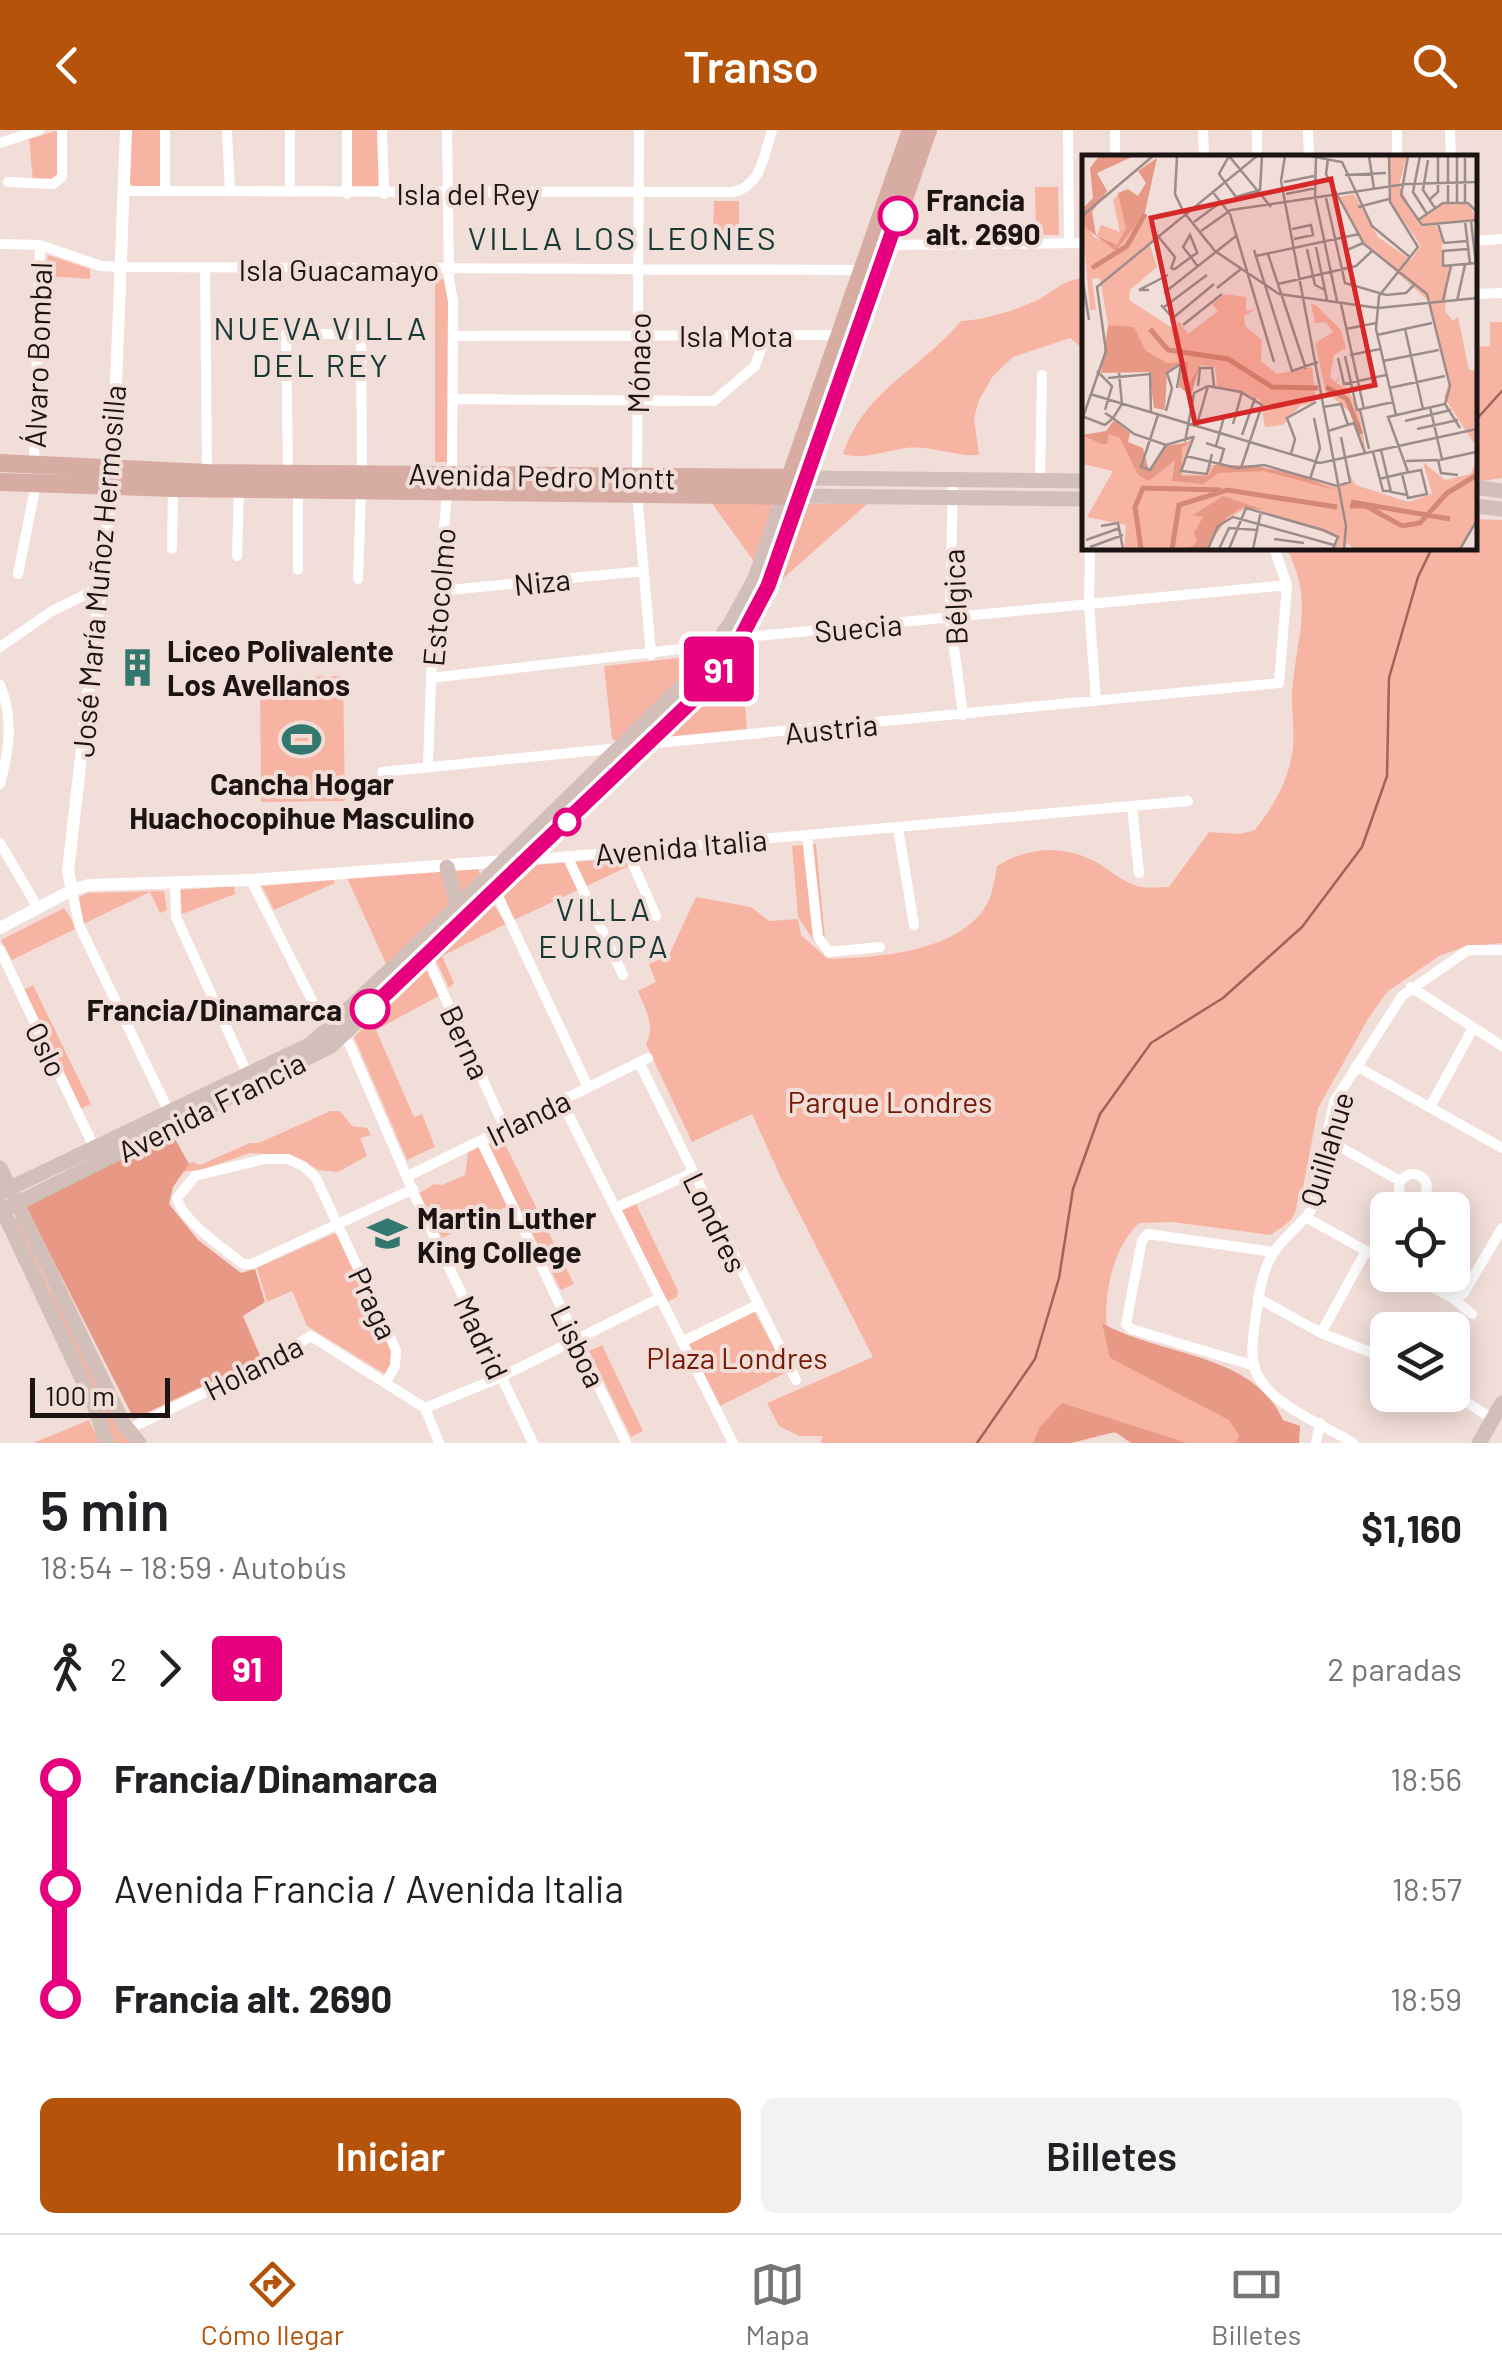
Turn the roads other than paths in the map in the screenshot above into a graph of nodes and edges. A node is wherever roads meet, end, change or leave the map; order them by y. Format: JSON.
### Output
{"nodes":[{"id":1,"x":39,"y":130,"type":"edge"},
{"id":2,"x":62,"y":130,"type":"edge"},
{"id":3,"x":126,"y":130,"type":"edge"},
{"id":4,"x":165,"y":130,"type":"edge"},
{"id":5,"x":227,"y":130,"type":"edge"},
{"id":6,"x":290,"y":130,"type":"edge"},
{"id":7,"x":348,"y":130,"type":"edge"},
{"id":8,"x":382,"y":130,"type":"edge"},
{"id":9,"x":446,"y":130,"type":"edge"},
{"id":10,"x":639,"y":130,"type":"edge"},
{"id":11,"x":772,"y":130,"type":"edge"},
{"id":12,"x":910,"y":130,"type":"edge"},
{"id":13,"x":928,"y":130,"type":"edge"},
{"id":14,"x":1068,"y":130,"type":"edge"},
{"id":15,"x":1114,"y":130,"type":"edge"},
{"id":16,"x":1203,"y":130,"type":"edge"},
{"id":17,"x":1308,"y":130,"type":"edge"},
{"id":18,"x":1450,"y":130,"type":"edge"},
{"id":19,"x":0,"y":143,"type":"edge"},
{"id":20,"x":1115,"y":155,"type":"edge"},
{"id":21,"x":1204,"y":155,"type":"edge"},
{"id":22,"x":1309,"y":155,"type":"edge"},
{"id":23,"x":1451,"y":155,"type":"edge"},
{"id":24,"x":8,"y":182,"type":"dead end"},
{"id":25,"x":124,"y":191,"type":"junction"},
{"id":26,"x":164,"y":191,"type":"junction"},
{"id":27,"x":230,"y":191,"type":"junction"},
{"id":28,"x":290,"y":192,"type":"junction"},
{"id":29,"x":638,"y":192,"type":"junction"},
{"id":30,"x":448,"y":193,"type":"junction"},
{"id":31,"x":348,"y":194,"type":"junction"},
{"id":32,"x":384,"y":194,"type":"junction"},
{"id":33,"x":887,"y":223,"type":"junction"},
{"id":34,"x":1502,"y":239,"type":"edge"},
{"id":35,"x":1477,"y":240,"type":"edge"},
{"id":36,"x":1069,"y":243,"type":"junction"},
{"id":37,"x":1082,"y":243,"type":"edge"},
{"id":38,"x":0,"y":244,"type":"edge"},
{"id":39,"x":888,"y":244,"type":"junction"},
{"id":40,"x":40,"y":245,"type":"junction"},
{"id":41,"x":121,"y":267,"type":"junction"},
{"id":42,"x":205,"y":268,"type":"junction"},
{"id":43,"x":450,"y":269,"type":"junction"},
{"id":44,"x":639,"y":269,"type":"junction"},
{"id":45,"x":862,"y":270,"type":"junction"},
{"id":46,"x":638,"y":335,"type":"junction"},
{"id":47,"x":766,"y":335,"type":"junction"},
{"id":48,"x":453,"y":336,"type":"junction"},
{"id":49,"x":842,"y":343,"type":"junction"},
{"id":50,"x":1042,"y":375,"type":"dead end"},
{"id":51,"x":453,"y":399,"type":"junction"},
{"id":52,"x":638,"y":400,"type":"junction"},
{"id":53,"x":0,"y":463,"type":"edge"},
{"id":54,"x":207,"y":472,"type":"junction"},
{"id":55,"x":35,"y":474,"type":"junction"},
{"id":56,"x":113,"y":477,"type":"junction"},
{"id":57,"x":953,"y":480,"type":"junction"},
{"id":58,"x":1040,"y":480,"type":"junction"},
{"id":59,"x":0,"y":482,"type":"edge"},
{"id":60,"x":293,"y":482,"type":"junction"},
{"id":61,"x":362,"y":482,"type":"junction"},
{"id":62,"x":1082,"y":482,"type":"edge"},
{"id":63,"x":450,"y":483,"type":"junction"},
{"id":64,"x":636,"y":485,"type":"junction"},
{"id":65,"x":795,"y":487,"type":"junction"},
{"id":66,"x":1477,"y":487,"type":"edge"},
{"id":67,"x":174,"y":488,"type":"junction"},
{"id":68,"x":238,"y":489,"type":"junction"},
{"id":69,"x":1502,"y":491,"type":"edge"},
{"id":70,"x":953,"y":498,"type":"junction"},
{"id":71,"x":1082,"y":499,"type":"edge"},
{"id":72,"x":1477,"y":506,"type":"edge"},
{"id":73,"x":1502,"y":508,"type":"edge"},
{"id":74,"x":172,"y":549,"type":"dead end"},
{"id":75,"x":1090,"y":550,"type":"edge"},
{"id":76,"x":1275,"y":550,"type":"edge"},
{"id":77,"x":237,"y":556,"type":"dead end"},
{"id":78,"x":298,"y":570,"type":"dead end"},
{"id":79,"x":644,"y":571,"type":"junction"},
{"id":80,"x":18,"y":574,"type":"dead end"},
{"id":81,"x":358,"y":579,"type":"dead end"},
{"id":82,"x":1287,"y":584,"type":"junction"},
{"id":83,"x":101,"y":587,"type":"junction"},
{"id":84,"x":439,"y":591,"type":"junction"},
{"id":85,"x":1089,"y":604,"type":"junction"},
{"id":86,"x":950,"y":618,"type":"junction"},
{"id":87,"x":739,"y":641,"type":"junction"},
{"id":88,"x":716,"y":645,"type":"junction"},
{"id":89,"x":0,"y":647,"type":"edge"},
{"id":90,"x":651,"y":655,"type":"junction"},
{"id":91,"x":431,"y":678,"type":"junction"},
{"id":92,"x":0,"y":685,"type":"edge"},
{"id":93,"x":1096,"y":702,"type":"junction"},
{"id":94,"x":963,"y":714,"type":"junction"},
{"id":95,"x":647,"y":744,"type":"junction"},
{"id":96,"x":622,"y":747,"type":"junction"},
{"id":97,"x":428,"y":766,"type":"junction"},
{"id":98,"x":382,"y":772,"type":"dead end"},
{"id":99,"x":0,"y":784,"type":"edge"},
{"id":100,"x":1188,"y":801,"type":"dead end"},
{"id":101,"x":1132,"y":807,"type":"junction"},
{"id":102,"x":898,"y":828,"type":"junction"},
{"id":103,"x":807,"y":836,"type":"junction"},
{"id":104,"x":0,"y":844,"type":"edge"},
{"id":105,"x":626,"y":851,"type":"junction"},
{"id":106,"x":567,"y":856,"type":"junction"},
{"id":107,"x":528,"y":860,"type":"junction"},
{"id":108,"x":504,"y":861,"type":"junction"},
{"id":109,"x":447,"y":866,"type":"junction"},
{"id":110,"x":1139,"y":873,"type":"dead end"},
{"id":111,"x":251,"y":880,"type":"junction"},
{"id":112,"x":176,"y":882,"type":"junction"},
{"id":113,"x":72,"y":890,"type":"junction"},
{"id":114,"x":495,"y":890,"type":"junction"},
{"id":115,"x":458,"y":906,"type":"junction"},
{"id":116,"x":38,"y":908,"type":"junction"},
{"id":117,"x":656,"y":916,"type":"dead end"},
{"id":118,"x":914,"y":926,"type":"dead end"},
{"id":119,"x":0,"y":928,"type":"edge"},
{"id":120,"x":880,"y":946,"type":"dead end"},
{"id":121,"x":0,"y":950,"type":"edge"},
{"id":122,"x":1502,"y":950,"type":"edge"},
{"id":123,"x":426,"y":956,"type":"junction"},
{"id":124,"x":623,"y":974,"type":"dead end"},
{"id":125,"x":1412,"y":986,"type":"junction"},
{"id":126,"x":1473,"y":1028,"type":"junction"},
{"id":127,"x":334,"y":1033,"type":"junction"},
{"id":128,"x":1502,"y":1046,"type":"edge"},
{"id":129,"x":643,"y":1060,"type":"joint"},
{"id":130,"x":1356,"y":1066,"type":"junction"},
{"id":131,"x":247,"y":1073,"type":"junction"},
{"id":132,"x":588,"y":1087,"type":"junction"},
{"id":133,"x":561,"y":1100,"type":"junction"},
{"id":134,"x":1430,"y":1107,"type":"junction"},
{"id":135,"x":170,"y":1112,"type":"junction"},
{"id":136,"x":505,"y":1128,"type":"junction"},
{"id":137,"x":481,"y":1140,"type":"junction"},
{"id":138,"x":1328,"y":1140,"type":"junction"},
{"id":139,"x":95,"y":1148,"type":"junction"},
{"id":140,"x":1502,"y":1148,"type":"edge"},
{"id":141,"x":0,"y":1168,"type":"edge"},
{"id":142,"x":692,"y":1173,"type":"junction"},
{"id":143,"x":408,"y":1176,"type":"junction"},
{"id":144,"x":1400,"y":1180,"type":"dead end"},
{"id":145,"x":412,"y":1189,"type":"junction"},
{"id":146,"x":4,"y":1191,"type":"edge"},
{"id":147,"x":5,"y":1208,"type":"edge"},
{"id":148,"x":615,"y":1208,"type":"junction"},
{"id":149,"x":1306,"y":1218,"type":"junction"},
{"id":150,"x":336,"y":1224,"type":"junction"},
{"id":151,"x":1502,"y":1228,"type":"edge"},
{"id":152,"x":1498,"y":1243,"type":"edge"},
{"id":153,"x":1366,"y":1251,"type":"junction"},
{"id":154,"x":1274,"y":1252,"type":"junction"},
{"id":155,"x":1370,"y":1253,"type":"edge"},
{"id":156,"x":1441,"y":1292,"type":"edge"},
{"id":157,"x":660,"y":1298,"type":"junction"},
{"id":158,"x":1258,"y":1298,"type":"junction"},
{"id":159,"x":1454,"y":1299,"type":"junction"},
{"id":160,"x":757,"y":1305,"type":"junction"},
{"id":161,"x":1472,"y":1314,"type":"dead end"},
{"id":162,"x":1321,"y":1333,"type":"junction"},
{"id":163,"x":576,"y":1339,"type":"junction"},
{"id":164,"x":682,"y":1342,"type":"junction"},
{"id":165,"x":1370,"y":1352,"type":"edge"},
{"id":166,"x":1255,"y":1366,"type":"junction"},
{"id":167,"x":501,"y":1377,"type":"junction"},
{"id":168,"x":796,"y":1380,"type":"dead end"},
{"id":169,"x":386,"y":1382,"type":"junction"},
{"id":170,"x":1502,"y":1402,"type":"edge"},
{"id":171,"x":1470,"y":1403,"type":"edge"},
{"id":172,"x":425,"y":1408,"type":"junction"},
{"id":173,"x":1493,"y":1418,"type":"junction"},
{"id":174,"x":1320,"y":1423,"type":"junction"},
{"id":175,"x":128,"y":1430,"type":"junction"},
{"id":176,"x":107,"y":1443,"type":"edge"},
{"id":177,"x":140,"y":1443,"type":"edge"},
{"id":178,"x":440,"y":1443,"type":"edge"},
{"id":179,"x":533,"y":1443,"type":"edge"},
{"id":180,"x":626,"y":1443,"type":"edge"},
{"id":181,"x":733,"y":1443,"type":"edge"},
{"id":182,"x":1316,"y":1443,"type":"edge"},
{"id":183,"x":1353,"y":1443,"type":"edge"},
{"id":184,"x":1479,"y":1443,"type":"edge"}],
"edges":[{"from":1,"to":19,"type":"street"},
{"from":2,"to":24,"type":"street"},
{"from":3,"to":25,"type":"street","name":"José María Muñoz Hermosilla"},
{"from":4,"to":26,"type":"street"},
{"from":5,"to":27,"type":"street"},
{"from":6,"to":28,"type":"street"},
{"from":7,"to":31,"type":"street"},
{"from":8,"to":32,"type":"street"},
{"from":9,"to":30,"type":"street","name":"Estocolmo"},
{"from":10,"to":29,"type":"street","name":"Mónaco"},
{"from":11,"to":29,"type":"street","name":"Isla del Rey"},
{"from":12,"to":33,"type":"main road","name":"Avenida Francia"},
{"from":13,"to":33,"type":"main road","name":"Avenida Francia"},
{"from":14,"to":36,"type":"street"},
{"from":15,"to":20,"type":"street"},
{"from":16,"to":21,"type":"street"},
{"from":17,"to":22,"type":"street"},
{"from":18,"to":23,"type":"street"},
{"from":25,"to":26,"type":"street","name":"Isla del Rey"},
{"from":25,"to":41,"type":"street","name":"José María Muñoz Hermosilla"},
{"from":26,"to":27,"type":"street","name":"Isla del Rey"},
{"from":27,"to":28,"type":"street","name":"Isla del Rey"},
{"from":28,"to":31,"type":"street","name":"Isla del Rey"},
{"from":29,"to":30,"type":"street","name":"Isla del Rey"},
{"from":29,"to":44,"type":"street","name":"Mónaco"},
{"from":30,"to":32,"type":"street","name":"Isla del Rey"},
{"from":30,"to":43,"type":"street","name":"Estocolmo"},
{"from":31,"to":32,"type":"street","name":"Isla del Rey"},
{"from":33,"to":39,"type":"main road","name":"Avenida Francia"},
{"from":33,"to":45,"type":"main road","name":"Avenida Francia"},
{"from":34,"to":35,"type":"street"},
{"from":36,"to":37,"type":"street"},
{"from":36,"to":39,"type":"street"},
{"from":38,"to":40,"type":"street","name":"Isla Guacamayo"},
{"from":39,"to":49,"type":"main road","name":"Avenida Francia"},
{"from":40,"to":41,"type":"street","name":"Isla Guacamayo"},
{"from":40,"to":55,"type":"street","name":"Álvaro Bombal"},
{"from":41,"to":42,"type":"street","name":"Isla Guacamayo"},
{"from":41,"to":56,"type":"street","name":"José María Muñoz Hermosilla"},
{"from":42,"to":43,"type":"street","name":"Isla Guacamayo"},
{"from":42,"to":54,"type":"street"},
{"from":43,"to":44,"type":"street","name":"Isla Guacamayo"},
{"from":43,"to":48,"type":"street","name":"Estocolmo"},
{"from":44,"to":45,"type":"street","name":"Isla Guacamayo"},
{"from":44,"to":46,"type":"street","name":"Mónaco"},
{"from":45,"to":49,"type":"main road","name":"Avenida Francia"},
{"from":46,"to":47,"type":"street","name":"Isla Mota"},
{"from":46,"to":48,"type":"street","name":"Isla Mota"},
{"from":46,"to":52,"type":"street","name":"Mónaco"},
{"from":47,"to":49,"type":"street","name":"Isla Mota"},
{"from":47,"to":52,"type":"street"},
{"from":48,"to":51,"type":"street","name":"Estocolmo"},
{"from":49,"to":65,"type":"main road","name":"Avenida Francia"},
{"from":50,"to":58,"type":"street"},
{"from":51,"to":52,"type":"street"},
{"from":51,"to":63,"type":"street","name":"Estocolmo"},
{"from":52,"to":64,"type":"street","name":"Mónaco"},
{"from":53,"to":55,"type":"main road","name":"Avenida Pedro Montt"},
{"from":54,"to":56,"type":"main road","name":"Avenida Pedro Montt"},
{"from":54,"to":60,"type":"main road","name":"Avenida Pedro Montt"},
{"from":55,"to":56,"type":"main road","name":"Avenida Pedro Montt"},
{"from":55,"to":59,"type":"main road","name":"Avenida Pedro Montt"},
{"from":55,"to":80,"type":"street","name":"Álvaro Bombal"},
{"from":56,"to":67,"type":"main road","name":"Avenida Pedro Montt"},
{"from":56,"to":83,"type":"street","name":"José María Muñoz Hermosilla"},
{"from":57,"to":58,"type":"main road","name":"Avenida Pedro Montt"},
{"from":57,"to":65,"type":"main road","name":"Avenida Pedro Montt"},
{"from":57,"to":70,"type":"street","name":"Bélgica"},
{"from":58,"to":62,"type":"main road","name":"Avenida Pedro Montt"},
{"from":60,"to":61,"type":"main road","name":"Avenida Pedro Montt"},
{"from":60,"to":61,"type":"street"},
{"from":60,"to":68,"type":"main road","name":"Avenida Pedro Montt"},
{"from":60,"to":78,"type":"street"},
{"from":61,"to":63,"type":"main road","name":"Avenida Pedro Montt"},
{"from":61,"to":81,"type":"street"},
{"from":63,"to":64,"type":"main road","name":"Avenida Pedro Montt"},
{"from":63,"to":84,"type":"street","name":"Estocolmo"},
{"from":64,"to":65,"type":"main road","name":"Avenida Pedro Montt"},
{"from":64,"to":79,"type":"street","name":"Mónaco"},
{"from":65,"to":70,"type":"main road","name":"Avenida Pedro Montt"},
{"from":65,"to":87,"type":"main road","name":"Avenida Francia"},
{"from":65,"to":88,"type":"main road","name":"Avenida Francia"},
{"from":66,"to":69,"type":"main road"},
{"from":67,"to":68,"type":"main road","name":"Avenida Pedro Montt"},
{"from":67,"to":74,"type":"street"},
{"from":68,"to":77,"type":"street"},
{"from":70,"to":71,"type":"main road","name":"Avenida Pedro Montt"},
{"from":70,"to":86,"type":"street","name":"Bélgica"},
{"from":72,"to":73,"type":"main road"},
{"from":75,"to":85,"type":"street"},
{"from":76,"to":82,"type":"street"},
{"from":79,"to":84,"type":"street","name":"Niza"},
{"from":79,"to":90,"type":"street","name":"Mónaco"},
{"from":82,"to":85,"type":"street","name":"Suecia"},
{"from":82,"to":93,"type":"street","name":"Austria"},
{"from":83,"to":89,"type":"street"},
{"from":83,"to":113,"type":"street","name":"José María Muñoz Hermosilla"},
{"from":84,"to":91,"type":"street","name":"Estocolmo"},
{"from":85,"to":86,"type":"street","name":"Suecia"},
{"from":85,"to":93,"type":"street"},
{"from":86,"to":87,"type":"street","name":"Suecia"},
{"from":86,"to":94,"type":"street","name":"Bélgica"},
{"from":87,"to":88,"type":"street","name":"Suecia"},
{"from":87,"to":95,"type":"main road","name":"Avenida Francia"},
{"from":88,"to":90,"type":"street","name":"Suecia"},
{"from":88,"to":96,"type":"main road","name":"Avenida Francia"},
{"from":90,"to":91,"type":"street","name":"Suecia"},
{"from":91,"to":97,"type":"street","name":"Estocolmo"},
{"from":92,"to":99,"type":"street"},
{"from":93,"to":94,"type":"street","name":"Austria"},
{"from":94,"to":95,"type":"street","name":"Austria"},
{"from":95,"to":96,"type":"street","name":"Austria"},
{"from":95,"to":107,"type":"main road","name":"Avenida Francia"},
{"from":96,"to":97,"type":"street","name":"Austria"},
{"from":96,"to":108,"type":"main road","name":"Avenida Francia"},
{"from":97,"to":98,"type":"street","name":"Austria"},
{"from":100,"to":101,"type":"street","name":"Avenida Italia"},
{"from":101,"to":102,"type":"street","name":"Avenida Italia"},
{"from":101,"to":110,"type":"street"},
{"from":102,"to":103,"type":"street","name":"Avenida Italia"},
{"from":102,"to":118,"type":"street"},
{"from":103,"to":105,"type":"street","name":"Avenida Italia"},
{"from":103,"to":120,"type":"street"},
{"from":104,"to":116,"type":"street"},
{"from":105,"to":106,"type":"street","name":"Avenida Italia"},
{"from":105,"to":117,"type":"street"},
{"from":106,"to":107,"type":"street","name":"Avenida Italia"},
{"from":106,"to":124,"type":"street"},
{"from":107,"to":108,"type":"street","name":"Avenida Italia"},
{"from":107,"to":114,"type":"main road","name":"Avenida Francia"},
{"from":108,"to":109,"type":"street","name":"Avenida Italia"},
{"from":108,"to":115,"type":"main road","name":"Avenida Francia"},
{"from":109,"to":111,"type":"street","name":"Avenida Italia"},
{"from":109,"to":115,"type":"main road"},
{"from":111,"to":112,"type":"street","name":"Avenida Italia"},
{"from":111,"to":127,"type":"street","name":"Madrid"},
{"from":112,"to":113,"type":"street","name":"Avenida Italia"},
{"from":112,"to":131,"type":"street"},
{"from":113,"to":116,"type":"street","name":"Avenida Italia"},
{"from":113,"to":135,"type":"street"},
{"from":114,"to":123,"type":"main road","name":"Avenida Francia"},
{"from":114,"to":132,"type":"street"},
{"from":115,"to":127,"type":"main road","name":"Avenida Francia"},
{"from":116,"to":119,"type":"street","name":"Avenida Italia"},
{"from":121,"to":139,"type":"street","name":"Oslo"},
{"from":122,"to":125,"type":"street","name":"Quillahue"},
{"from":123,"to":127,"type":"main road","name":"Avenida Francia"},
{"from":123,"to":136,"type":"street","name":"Berna"},
{"from":125,"to":126,"type":"street"},
{"from":125,"to":130,"type":"street","name":"Quillahue"},
{"from":126,"to":128,"type":"street"},
{"from":126,"to":134,"type":"street"},
{"from":127,"to":131,"type":"main road","name":"Avenida Francia"},
{"from":127,"to":143,"type":"street","name":"Madrid"},
{"from":127,"to":147,"type":"main road","name":"Avenida Francia"},
{"from":129,"to":132,"type":"street","name":"Irlanda"},
{"from":129,"to":142,"type":"street","name":"Londres"},
{"from":130,"to":134,"type":"street"},
{"from":130,"to":138,"type":"street","name":"Quillahue"},
{"from":131,"to":135,"type":"main road","name":"Avenida Francia"},
{"from":132,"to":133,"type":"street","name":"Irlanda"},
{"from":133,"to":136,"type":"street","name":"Irlanda"},
{"from":133,"to":148,"type":"street"},
{"from":134,"to":140,"type":"street"},
{"from":135,"to":139,"type":"main road","name":"Avenida Francia"},
{"from":136,"to":137,"type":"street","name":"Irlanda"},
{"from":137,"to":143,"type":"street","name":"Irlanda"},
{"from":137,"to":163,"type":"street","name":"Lisboa"},
{"from":138,"to":144,"type":"street"},
{"from":138,"to":149,"type":"street","name":"Quillahue"},
{"from":139,"to":146,"type":"main road","name":"Avenida Francia"},
{"from":141,"to":146,"type":"main road"},
{"from":142,"to":148,"type":"street"},
{"from":142,"to":160,"type":"street","name":"Londres"},
{"from":143,"to":145,"type":"street","name":"Madrid"},
{"from":145,"to":150,"type":"street"},
{"from":145,"to":167,"type":"street","name":"Madrid"},
{"from":146,"to":147,"type":"main road"},
{"from":147,"to":175,"type":"main road"},
{"from":147,"to":176,"type":"main road"},
{"from":148,"to":157,"type":"street"},
{"from":149,"to":153,"type":"street"},
{"from":149,"to":154,"type":"street","name":"Quillahue"},
{"from":150,"to":150,"type":"street"},
{"from":150,"to":169,"type":"street","name":"Praga"},
{"from":151,"to":152,"type":"street"},
{"from":152,"to":159,"type":"street"},
{"from":153,"to":155,"type":"street"},
{"from":153,"to":162,"type":"street"},
{"from":154,"to":158,"type":"street","name":"Quillahue"},
{"from":154,"to":166,"type":"street"},
{"from":156,"to":159,"type":"street"},
{"from":157,"to":163,"type":"street"},
{"from":157,"to":164,"type":"street"},
{"from":158,"to":162,"type":"street"},
{"from":158,"to":166,"type":"street","name":"Quillahue"},
{"from":159,"to":161,"type":"street"},
{"from":160,"to":164,"type":"street"},
{"from":160,"to":168,"type":"street","name":"Londres"},
{"from":162,"to":165,"type":"street"},
{"from":163,"to":167,"type":"street"},
{"from":163,"to":180,"type":"street","name":"Lisboa"},
{"from":164,"to":181,"type":"street"},
{"from":166,"to":174,"type":"street"},
{"from":167,"to":172,"type":"street"},
{"from":167,"to":179,"type":"street","name":"Madrid"},
{"from":169,"to":172,"type":"street","name":"Holanda"},
{"from":169,"to":175,"type":"street","name":"Holanda"},
{"from":170,"to":173,"type":"main road"},
{"from":171,"to":173,"type":"street"},
{"from":172,"to":178,"type":"street"},
{"from":173,"to":184,"type":"main road"},
{"from":174,"to":182,"type":"street"},
{"from":174,"to":183,"type":"street"},
{"from":175,"to":177,"type":"main road"}]}
